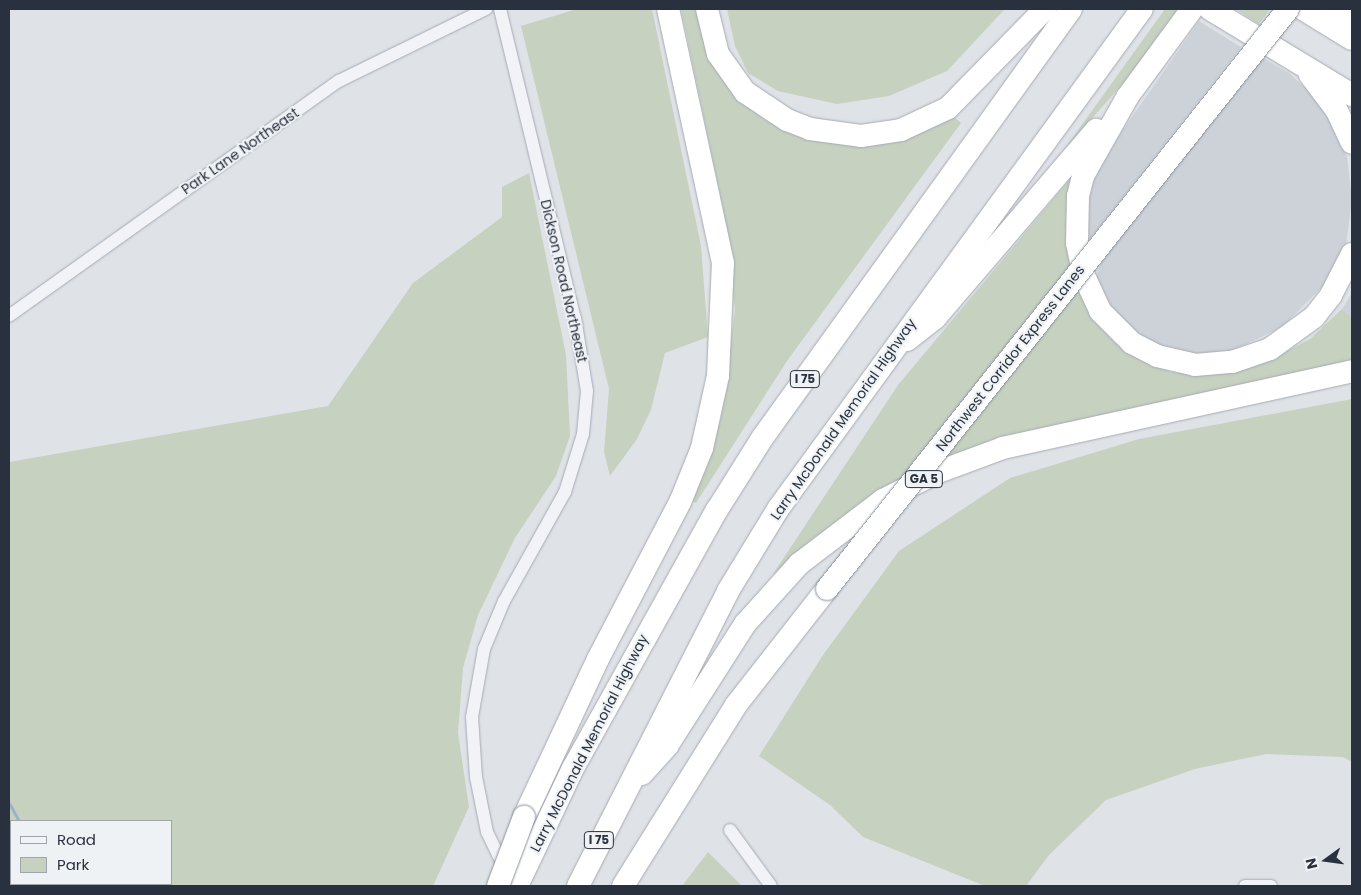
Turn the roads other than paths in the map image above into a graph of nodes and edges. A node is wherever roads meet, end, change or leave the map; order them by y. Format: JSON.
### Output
{"nodes":[{"id":1,"x":486,"y":9,"type":"edge"},
{"id":2,"x":500,"y":9,"type":"edge"},
{"id":3,"x":707,"y":9,"type":"edge"},
{"id":4,"x":1045,"y":9,"type":"edge"},
{"id":5,"x":1071,"y":9,"type":"edge"},
{"id":6,"x":1142,"y":9,"type":"edge"},
{"id":7,"x":1192,"y":9,"type":"edge"},
{"id":8,"x":1210,"y":9,"type":"edge"},
{"id":9,"x":1288,"y":9,"type":"edge"},
{"id":10,"x":1303,"y":9,"type":"edge"},
{"id":11,"x":1337,"y":9,"type":"edge"},
{"id":12,"x":671,"y":14,"type":"edge"},
{"id":13,"x":1352,"y":17,"type":"edge"},
{"id":14,"x":1352,"y":38,"type":"edge"},
{"id":15,"x":1301,"y":64,"type":"junction"},
{"id":16,"x":1143,"y":74,"type":"junction"},
{"id":17,"x":1352,"y":95,"type":"edge"},
{"id":18,"x":1352,"y":143,"type":"edge"},
{"id":19,"x":1352,"y":254,"type":"edge"},
{"id":20,"x":9,"y":316,"type":"edge"},
{"id":21,"x":886,"y":356,"type":"junction"},
{"id":22,"x":1352,"y":371,"type":"edge"},
{"id":23,"x":622,"y":794,"type":"junction"},
{"id":24,"x":730,"y":830,"type":"dead end"},
{"id":25,"x":498,"y":886,"type":"edge"},
{"id":26,"x":516,"y":886,"type":"edge"},
{"id":27,"x":578,"y":886,"type":"edge"},
{"id":28,"x":623,"y":886,"type":"edge"},
{"id":29,"x":772,"y":886,"type":"edge"},
{"id":30,"x":1245,"y":886,"type":"edge"},
{"id":31,"x":1271,"y":886,"type":"edge"}],
"edges":[{"from":1,"to":20,"type":"street","name":"Park Lane Northeast"},
{"from":2,"to":26,"type":"street","name":"Dickson Road Northeast"},
{"from":3,"to":4,"type":"highway"},
{"from":5,"to":26,"type":"highway","name":"Larry McDonald Memorial Highway","number":"I 75"},
{"from":6,"to":21,"type":"highway","name":"Larry McDonald Memorial Highway","number":"I 75"},
{"from":7,"to":16,"type":"highway"},
{"from":8,"to":15,"type":"highway"},
{"from":9,"to":28,"type":"highway","name":"Northwest Corridor Express Lanes","bridge":true},
{"from":10,"to":14,"type":"highway"},
{"from":11,"to":13,"type":"highway"},
{"from":12,"to":25,"type":"highway","bridge":true},
{"from":15,"to":17,"type":"highway"},
{"from":15,"to":18,"type":"highway"},
{"from":16,"to":19,"type":"highway"},
{"from":16,"to":21,"type":"highway"},
{"from":21,"to":23,"type":"highway","name":"Larry McDonald Memorial Highway","number":"I 75"},
{"from":22,"to":23,"type":"highway","number":"GA 5"},
{"from":23,"to":27,"type":"highway","name":"Larry McDonald Memorial Highway","number":"I 75"},
{"from":24,"to":29,"type":"street"},
{"from":30,"to":31,"type":"street"}]}
